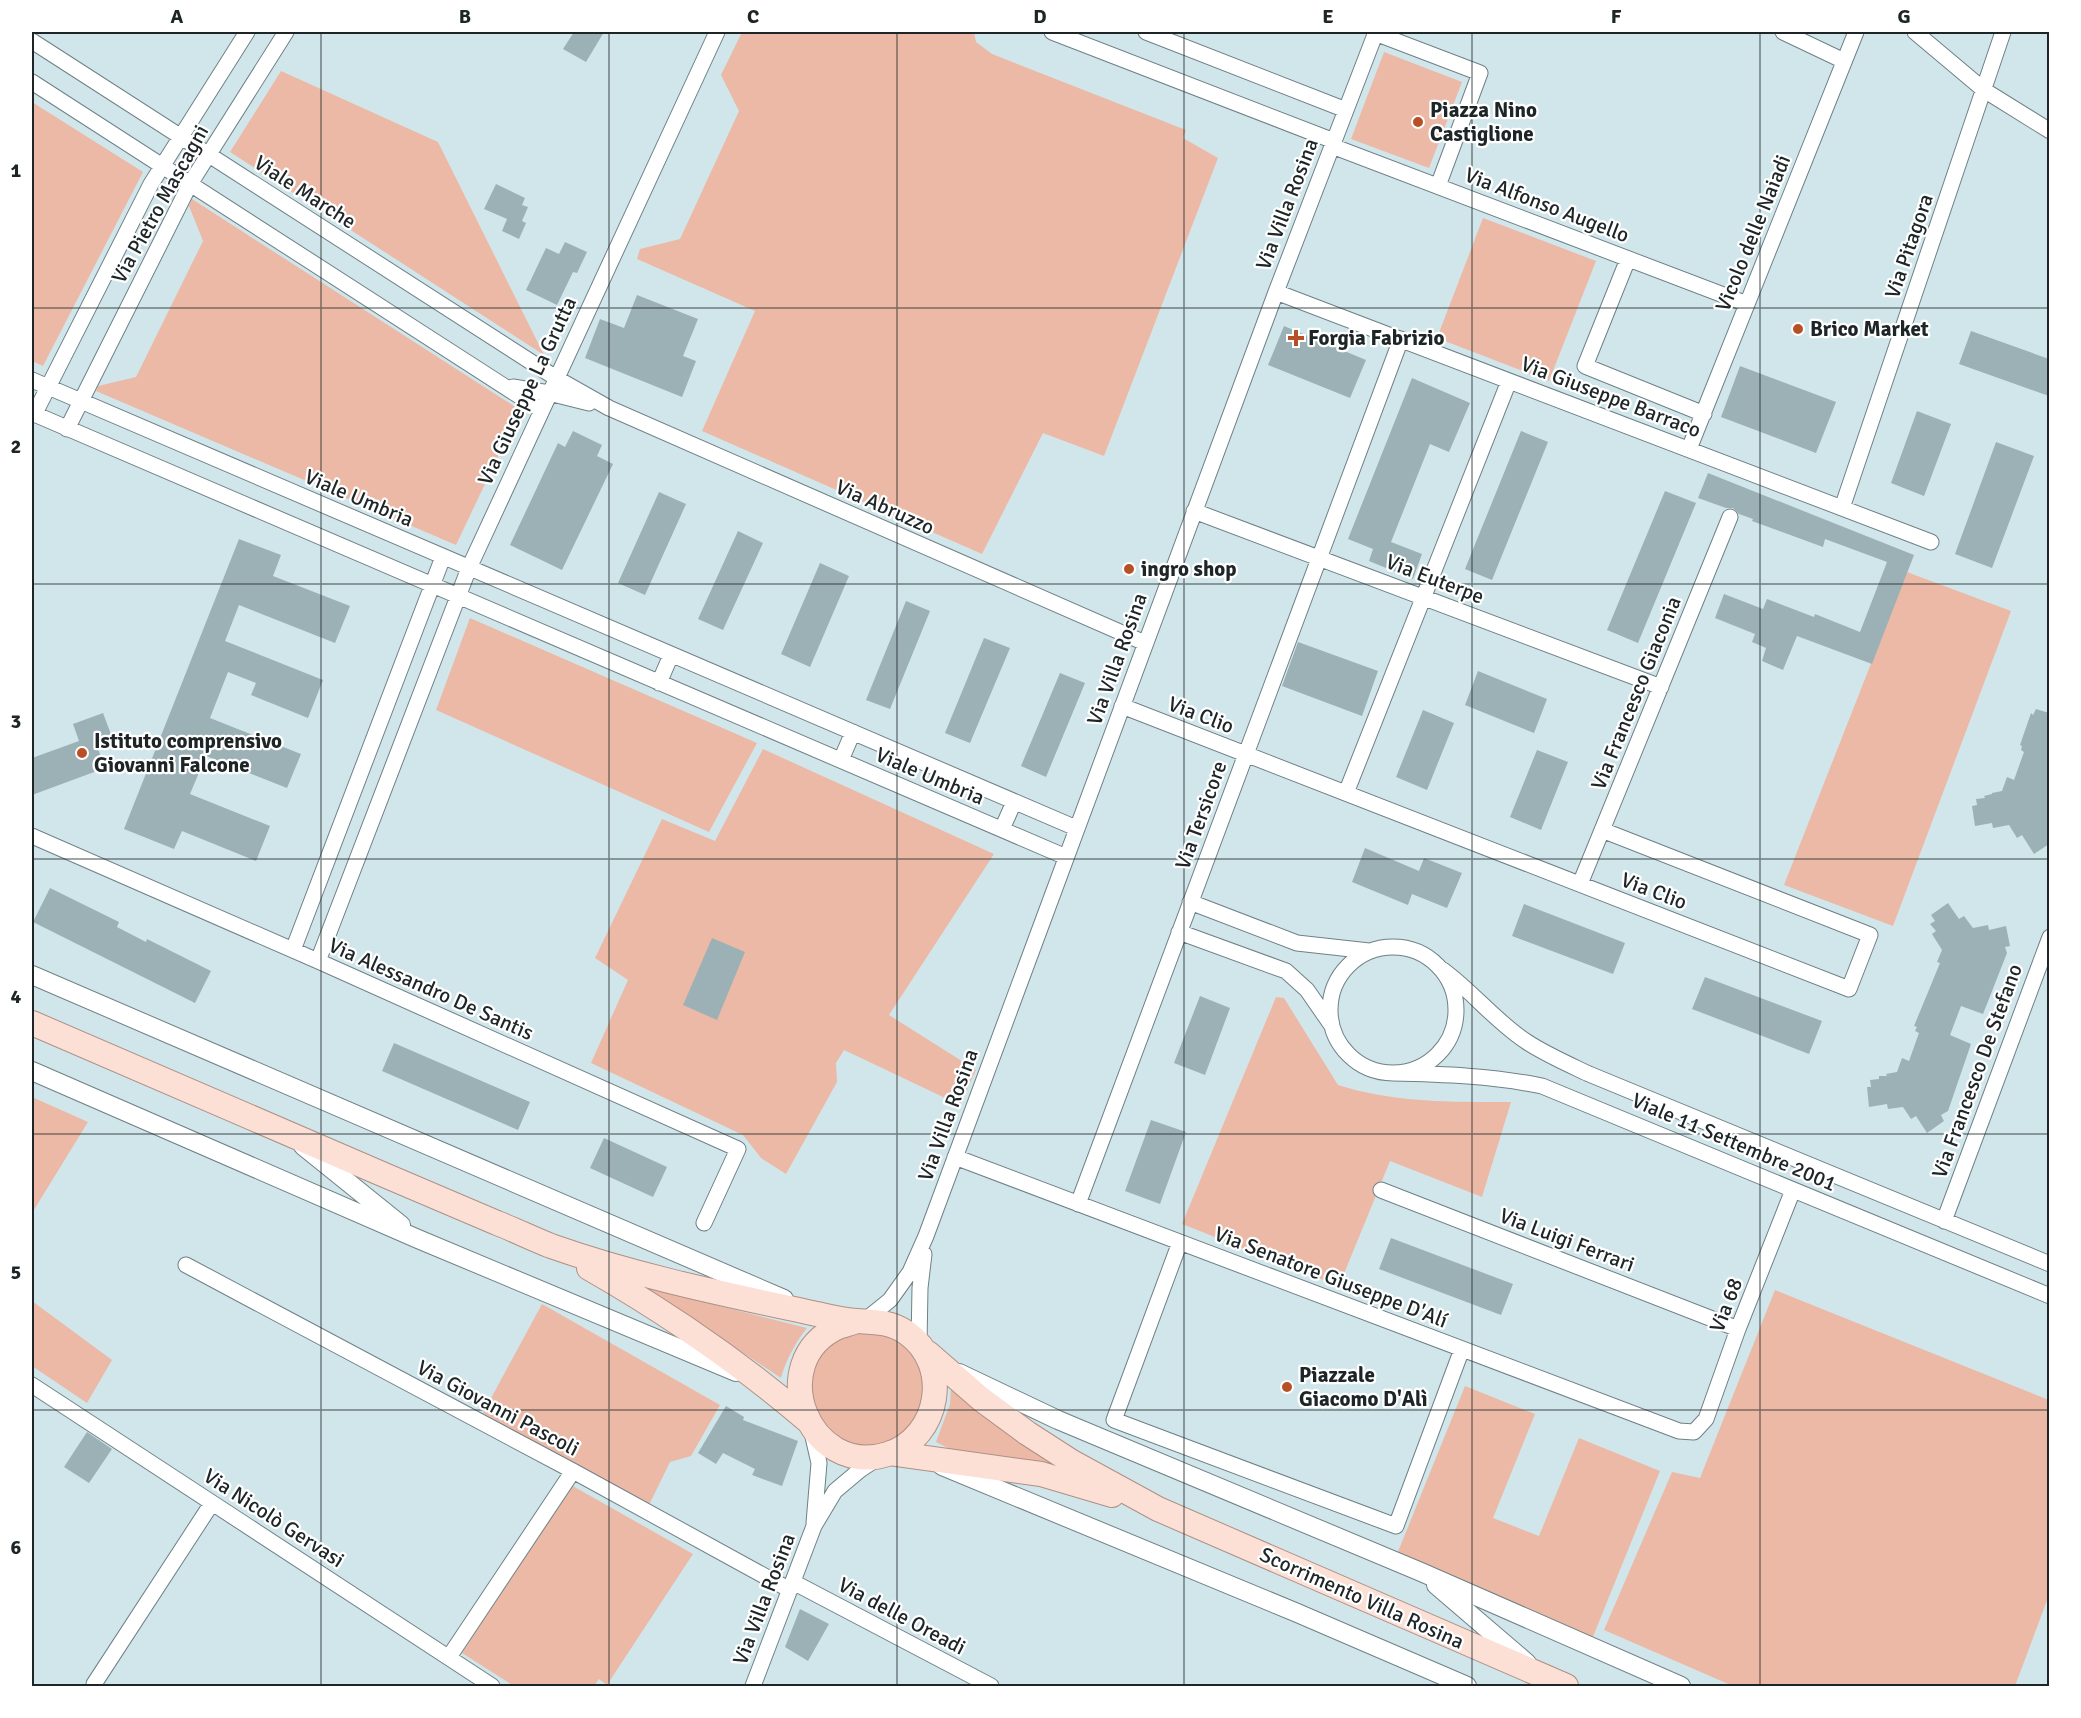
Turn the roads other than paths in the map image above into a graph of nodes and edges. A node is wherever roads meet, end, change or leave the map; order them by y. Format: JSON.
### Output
{"nodes":[{"id":1,"x":247,"y":32,"type":"edge"},
{"id":2,"x":286,"y":32,"type":"edge"},
{"id":3,"x":717,"y":32,"type":"edge"},
{"id":4,"x":1052,"y":32,"type":"edge"},
{"id":5,"x":1146,"y":32,"type":"edge"},
{"id":6,"x":1376,"y":32,"type":"edge"},
{"id":7,"x":1784,"y":32,"type":"edge"},
{"id":8,"x":1856,"y":32,"type":"edge"},
{"id":9,"x":1915,"y":32,"type":"edge"},
{"id":10,"x":2003,"y":32,"type":"edge"},
{"id":11,"x":32,"y":41,"type":"edge"},
{"id":12,"x":1844,"y":61,"type":"junction"},
{"id":13,"x":32,"y":82,"type":"edge"},
{"id":14,"x":1984,"y":90,"type":"junction"},
{"id":15,"x":1346,"y":110,"type":"junction"},
{"id":16,"x":2049,"y":130,"type":"edge"},
{"id":17,"x":182,"y":138,"type":"junction"},
{"id":18,"x":1333,"y":143,"type":"junction"},
{"id":19,"x":209,"y":155,"type":"junction"},
{"id":20,"x":162,"y":167,"type":"junction"},
{"id":21,"x":190,"y":184,"type":"junction"},
{"id":22,"x":1437,"y":186,"type":"junction"},
{"id":23,"x":1628,"y":259,"type":"junction"},
{"id":24,"x":1276,"y":292,"type":"junction"},
{"id":25,"x":1747,"y":304,"type":"junction"},
{"id":26,"x":1401,"y":339,"type":"junction"},
{"id":27,"x":556,"y":378,"type":"junction"},
{"id":28,"x":32,"y":380,"type":"edge"},
{"id":29,"x":1509,"y":381,"type":"junction"},
{"id":30,"x":497,"y":382,"type":"junction"},
{"id":31,"x":48,"y":387,"type":"junction"},
{"id":32,"x":549,"y":393,"type":"junction"},
{"id":33,"x":81,"y":402,"type":"junction"},
{"id":34,"x":609,"y":408,"type":"junction"},
{"id":35,"x":541,"y":410,"type":"junction"},
{"id":36,"x":33,"y":414,"type":"edge"},
{"id":37,"x":1704,"y":414,"type":"junction"},
{"id":38,"x":67,"y":429,"type":"junction"},
{"id":39,"x":1689,"y":449,"type":"junction"},
{"id":40,"x":1842,"y":508,"type":"junction"},
{"id":41,"x":1194,"y":511,"type":"junction"},
{"id":42,"x":1730,"y":517,"type":"dead end"},
{"id":43,"x":1931,"y":542,"type":"dead end"},
{"id":44,"x":443,"y":557,"type":"junction"},
{"id":45,"x":1319,"y":559,"type":"junction"},
{"id":46,"x":468,"y":568,"type":"junction"},
{"id":47,"x":432,"y":585,"type":"junction"},
{"id":48,"x":458,"y":596,"type":"junction"},
{"id":49,"x":1423,"y":597,"type":"junction"},
{"id":50,"x":1145,"y":643,"type":"junction"},
{"id":51,"x":671,"y":655,"type":"junction"},
{"id":52,"x":659,"y":682,"type":"junction"},
{"id":53,"x":1661,"y":687,"type":"junction"},
{"id":54,"x":1122,"y":706,"type":"junction"},
{"id":55,"x":853,"y":732,"type":"junction"},
{"id":56,"x":1246,"y":754,"type":"junction"},
{"id":57,"x":841,"y":760,"type":"junction"},
{"id":58,"x":363,"y":765,"type":"junction"},
{"id":59,"x":390,"y":774,"type":"junction"},
{"id":60,"x":1346,"y":793,"type":"junction"},
{"id":61,"x":1014,"y":802,"type":"junction"},
{"id":62,"x":1076,"y":828,"type":"junction"},
{"id":63,"x":1002,"y":830,"type":"junction"},
{"id":64,"x":1602,"y":830,"type":"junction"},
{"id":65,"x":32,"y":836,"type":"edge"},
{"id":66,"x":1066,"y":857,"type":"junction"},
{"id":67,"x":1580,"y":884,"type":"junction"},
{"id":68,"x":1190,"y":902,"type":"junction"},
{"id":69,"x":1179,"y":932,"type":"junction"},
{"id":70,"x":2049,"y":937,"type":"edge"},
{"id":71,"x":293,"y":950,"type":"junction"},
{"id":72,"x":1369,"y":951,"type":"junction"},
{"id":73,"x":318,"y":961,"type":"junction"},
{"id":74,"x":1443,"y":970,"type":"junction"},
{"id":75,"x":32,"y":975,"type":"edge"},
{"id":76,"x":32,"y":1023,"type":"edge"},
{"id":77,"x":1332,"y":1026,"type":"junction"},
{"id":78,"x":32,"y":1071,"type":"edge"},
{"id":79,"x":1392,"y":1073,"type":"junction"},
{"id":80,"x":288,"y":1134,"type":"junction"},
{"id":81,"x":955,"y":1157,"type":"junction"},
{"id":82,"x":1381,"y":1190,"type":"dead end"},
{"id":83,"x":1793,"y":1190,"type":"junction"},
{"id":84,"x":1078,"y":1204,"type":"junction"},
{"id":85,"x":1944,"y":1221,"type":"junction"},
{"id":86,"x":704,"y":1223,"type":"dead end"},
{"id":87,"x":926,"y":1236,"type":"junction"},
{"id":88,"x":418,"y":1239,"type":"junction"},
{"id":89,"x":1180,"y":1242,"type":"junction"},
{"id":90,"x":550,"y":1245,"type":"junction"},
{"id":91,"x":186,"y":1264,"type":"dead end"},
{"id":92,"x":2049,"y":1264,"type":"edge"},
{"id":93,"x":2049,"y":1296,"type":"edge"},
{"id":94,"x":818,"y":1314,"type":"junction"},
{"id":95,"x":860,"y":1321,"type":"junction"},
{"id":96,"x":1738,"y":1329,"type":"junction"},
{"id":97,"x":1462,"y":1349,"type":"junction"},
{"id":98,"x":926,"y":1351,"type":"junction"},
{"id":99,"x":761,"y":1383,"type":"junction"},
{"id":100,"x":32,"y":1385,"type":"edge"},
{"id":101,"x":809,"y":1424,"type":"junction"},
{"id":102,"x":1694,"y":1432,"type":"joint"},
{"id":103,"x":887,"y":1454,"type":"junction"},
{"id":104,"x":921,"y":1457,"type":"junction"},
{"id":105,"x":573,"y":1471,"type":"junction"},
{"id":106,"x":213,"y":1503,"type":"junction"},
{"id":107,"x":1158,"y":1509,"type":"junction"},
{"id":108,"x":814,"y":1526,"type":"junction"},
{"id":109,"x":1421,"y":1572,"type":"junction"},
{"id":110,"x":791,"y":1586,"type":"junction"},
{"id":111,"x":449,"y":1657,"type":"junction"},
{"id":112,"x":1542,"y":1676,"type":"junction"},
{"id":113,"x":94,"y":1684,"type":"dead end"},
{"id":114,"x":492,"y":1686,"type":"edge"},
{"id":115,"x":753,"y":1686,"type":"edge"},
{"id":116,"x":991,"y":1686,"type":"edge"},
{"id":117,"x":1467,"y":1686,"type":"edge"},
{"id":118,"x":1566,"y":1686,"type":"edge"},
{"id":119,"x":1681,"y":1686,"type":"edge"}],
"edges":[{"from":1,"to":17,"type":"street","name":"Via Pietro Mascagni"},
{"from":2,"to":19,"type":"street","name":"Via Pietro Mascagni"},
{"from":3,"to":27,"type":"street","name":"Via Giuseppe La Grutta"},
{"from":4,"to":18,"type":"street","name":"Via Alfonso Augello"},
{"from":5,"to":15,"type":"street"},
{"from":6,"to":15,"type":"street","name":"Via Villa Rosina"},
{"from":6,"to":22,"type":"street"},
{"from":7,"to":12,"type":"street"},
{"from":8,"to":12,"type":"street","name":"Vicolo delle Naiadi"},
{"from":9,"to":14,"type":"street"},
{"from":10,"to":14,"type":"street","name":"Via Pitagora"},
{"from":11,"to":17,"type":"street","name":"Viale Marche"},
{"from":12,"to":25,"type":"street","name":"Vicolo delle Naiadi"},
{"from":13,"to":20,"type":"street"},
{"from":14,"to":16,"type":"street"},
{"from":14,"to":40,"type":"street","name":"Via Pitagora"},
{"from":15,"to":18,"type":"street","name":"Via Villa Rosina"},
{"from":17,"to":19,"type":"street","name":"Viale Marche"},
{"from":17,"to":20,"type":"street","name":"Via Pietro Mascagni"},
{"from":18,"to":22,"type":"street","name":"Via Alfonso Augello"},
{"from":18,"to":24,"type":"street","name":"Via Villa Rosina"},
{"from":19,"to":21,"type":"street","name":"Via Pietro Mascagni"},
{"from":19,"to":27,"type":"street","name":"Viale Marche"},
{"from":20,"to":21,"type":"street"},
{"from":20,"to":31,"type":"street","name":"Via Pietro Mascagni"},
{"from":21,"to":30,"type":"street"},
{"from":21,"to":33,"type":"street","name":"Via Pietro Mascagni"},
{"from":22,"to":23,"type":"street","name":"Via Alfonso Augello"},
{"from":23,"to":25,"type":"street","name":"Via Alfonso Augello"},
{"from":23,"to":37,"type":"street"},
{"from":24,"to":26,"type":"street","name":"Via Giuseppe Barraco"},
{"from":24,"to":41,"type":"street","name":"Via Villa Rosina"},
{"from":25,"to":37,"type":"street","name":"Vicolo delle Naiadi"},
{"from":26,"to":29,"type":"street","name":"Via Giuseppe Barraco"},
{"from":26,"to":45,"type":"street","name":"Via Tersicore"},
{"from":27,"to":32,"type":"street","name":"Via Giuseppe La Grutta"},
{"from":27,"to":34,"type":"street","name":"Via Abruzzo"},
{"from":28,"to":31,"type":"street","name":"Viale Umbria"},
{"from":29,"to":39,"type":"street","name":"Via Giuseppe Barraco"},
{"from":29,"to":49,"type":"street"},
{"from":30,"to":32,"type":"street"},
{"from":30,"to":35,"type":"street"},
{"from":31,"to":33,"type":"street","name":"Viale Umbria"},
{"from":31,"to":36,"type":"street","name":"Via Pietro Mascagni"},
{"from":32,"to":34,"type":"street","name":"Via Abruzzo"},
{"from":32,"to":35,"type":"street","name":"Via Giuseppe La Grutta"},
{"from":33,"to":38,"type":"street","name":"Via Pietro Mascagni"},
{"from":33,"to":44,"type":"street","name":"Viale Umbria"},
{"from":34,"to":50,"type":"street","name":"Via Abruzzo"},
{"from":35,"to":46,"type":"street","name":"Via Giuseppe La Grutta"},
{"from":36,"to":38,"type":"street","name":"Viale Umbria"},
{"from":37,"to":39,"type":"street","name":"Vicolo delle Naiadi"},
{"from":38,"to":47,"type":"street","name":"Viale Umbria"},
{"from":39,"to":40,"type":"street","name":"Via Giuseppe Barraco"},
{"from":40,"to":43,"type":"street","name":"Via Giuseppe Barraco"},
{"from":41,"to":45,"type":"street","name":"Via Euterpe"},
{"from":41,"to":50,"type":"street","name":"Via Villa Rosina"},
{"from":42,"to":53,"type":"street","name":"Via Francesco Giaconia"},
{"from":44,"to":46,"type":"street","name":"Viale Umbria"},
{"from":44,"to":47,"type":"street"},
{"from":45,"to":49,"type":"street","name":"Via Euterpe"},
{"from":45,"to":56,"type":"street","name":"Via Tersicore"},
{"from":46,"to":48,"type":"street","name":"Via Giuseppe La Grutta"},
{"from":46,"to":51,"type":"street","name":"Viale Umbria"},
{"from":47,"to":48,"type":"street","name":"Viale Umbria"},
{"from":47,"to":58,"type":"street"},
{"from":48,"to":52,"type":"street","name":"Viale Umbria"},
{"from":48,"to":59,"type":"street","name":"Via Giuseppe La Grutta"},
{"from":49,"to":53,"type":"street","name":"Via Euterpe"},
{"from":49,"to":60,"type":"street"},
{"from":50,"to":54,"type":"street","name":"Via Villa Rosina"},
{"from":51,"to":52,"type":"street"},
{"from":51,"to":55,"type":"street","name":"Viale Umbria"},
{"from":52,"to":57,"type":"street","name":"Viale Umbria"},
{"from":53,"to":64,"type":"street","name":"Via Francesco Giaconia"},
{"from":54,"to":56,"type":"street","name":"Via Clio"},
{"from":54,"to":62,"type":"street","name":"Via Villa Rosina"},
{"from":55,"to":57,"type":"street","name":"Viale Umbria"},
{"from":55,"to":61,"type":"street","name":"Viale Umbria"},
{"from":56,"to":60,"type":"street","name":"Via Clio"},
{"from":56,"to":68,"type":"street","name":"Via Tersicore"},
{"from":57,"to":63,"type":"street","name":"Viale Umbria"},
{"from":58,"to":59,"type":"street"},
{"from":58,"to":71,"type":"street"},
{"from":59,"to":73,"type":"street","name":"Via Giuseppe La Grutta"},
{"from":60,"to":67,"type":"street","name":"Via Clio"},
{"from":61,"to":62,"type":"street","name":"Viale Umbria"},
{"from":61,"to":63,"type":"street","name":"Viale Umbria"},
{"from":62,"to":66,"type":"street","name":"Via Villa Rosina"},
{"from":63,"to":66,"type":"street","name":"Viale Umbria"},
{"from":64,"to":67,"type":"street","name":"Via Francesco Giaconia"},
{"from":64,"to":67,"type":"street","name":"Via Clio"},
{"from":65,"to":71,"type":"street","name":"Via Alessandro De Santis"},
{"from":66,"to":81,"type":"street","name":"Via Villa Rosina"},
{"from":68,"to":69,"type":"street","name":"Via Tersicore"},
{"from":68,"to":72,"type":"street"},
{"from":69,"to":77,"type":"street"},
{"from":69,"to":84,"type":"street","name":"Via Tersicore"},
{"from":70,"to":85,"type":"street","name":"Via Francesco De Stefano"},
{"from":71,"to":73,"type":"street","name":"Via Alessandro De Santis"},
{"from":72,"to":74,"type":"street"},
{"from":72,"to":77,"type":"street"},
{"from":73,"to":86,"type":"street","name":"Via Alessandro De Santis"},
{"from":74,"to":79,"type":"street"},
{"from":74,"to":85,"type":"street","name":"Viale 11 Settembre 2001"},
{"from":75,"to":94,"type":"street"},
{"from":76,"to":80,"type":"main road"},
{"from":77,"to":79,"type":"street"},
{"from":78,"to":88,"type":"street"},
{"from":79,"to":83,"type":"street","name":"Viale 11 Settembre 2001"},
{"from":80,"to":88,"type":"street"},
{"from":80,"to":90,"type":"main road"},
{"from":81,"to":84,"type":"street","name":"Via Senatore Giuseppe D'Alí"},
{"from":81,"to":87,"type":"street","name":"Via Villa Rosina"},
{"from":82,"to":96,"type":"street","name":"Via Luigi Ferrari"},
{"from":83,"to":93,"type":"street","name":"Viale 11 Settembre 2001"},
{"from":83,"to":96,"type":"street","name":"Via 68"},
{"from":84,"to":89,"type":"street","name":"Via Senatore Giuseppe D'Alí"},
{"from":85,"to":92,"type":"street","name":"Viale 11 Settembre 2001"},
{"from":87,"to":95,"type":"street","name":"Via Villa Rosina"},
{"from":87,"to":98,"type":"street","name":"Via Villa Rosina"},
{"from":88,"to":99,"type":"street"},
{"from":89,"to":97,"type":"street","name":"Via Senatore Giuseppe D'Alí"},
{"from":89,"to":97,"type":"street"},
{"from":90,"to":94,"type":"main road"},
{"from":90,"to":99,"type":"main road"},
{"from":91,"to":105,"type":"street","name":"Via Giovanni Pascoli"},
{"from":94,"to":95,"type":"main road"},
{"from":95,"to":98,"type":"main road"},
{"from":95,"to":101,"type":"main road"},
{"from":96,"to":102,"type":"street","name":"Via 68"},
{"from":97,"to":102,"type":"street","name":"Via Senatore Giuseppe D'Alí"},
{"from":98,"to":103,"type":"main road"},
{"from":98,"to":107,"type":"main road","name":"Scorrimento Villa Rosina"},
{"from":98,"to":109,"type":"street"},
{"from":99,"to":101,"type":"main road"},
{"from":100,"to":106,"type":"street","name":"Via Nicolò Gervasi"},
{"from":101,"to":103,"type":"main road"},
{"from":101,"to":108,"type":"street","name":"Via Villa Rosina"},
{"from":103,"to":104,"type":"main road","name":"Scorrimento Villa Rosina"},
{"from":103,"to":108,"type":"street","name":"Via Villa Rosina"},
{"from":104,"to":107,"type":"main road","name":"Scorrimento Villa Rosina"},
{"from":104,"to":117,"type":"street"},
{"from":105,"to":110,"type":"street","name":"Via Giovanni Pascoli"},
{"from":105,"to":111,"type":"street"},
{"from":106,"to":111,"type":"street","name":"Via Nicolò Gervasi"},
{"from":106,"to":113,"type":"street"},
{"from":107,"to":112,"type":"main road","name":"Scorrimento Villa Rosina"},
{"from":108,"to":110,"type":"street","name":"Via Villa Rosina"},
{"from":109,"to":112,"type":"street"},
{"from":109,"to":119,"type":"street"},
{"from":110,"to":115,"type":"street","name":"Via Villa Rosina"},
{"from":110,"to":116,"type":"street","name":"Via delle Oreadi"},
{"from":111,"to":114,"type":"street","name":"Via Nicolò Gervasi"},
{"from":112,"to":118,"type":"main road","name":"Scorrimento Villa Rosina"}]}
